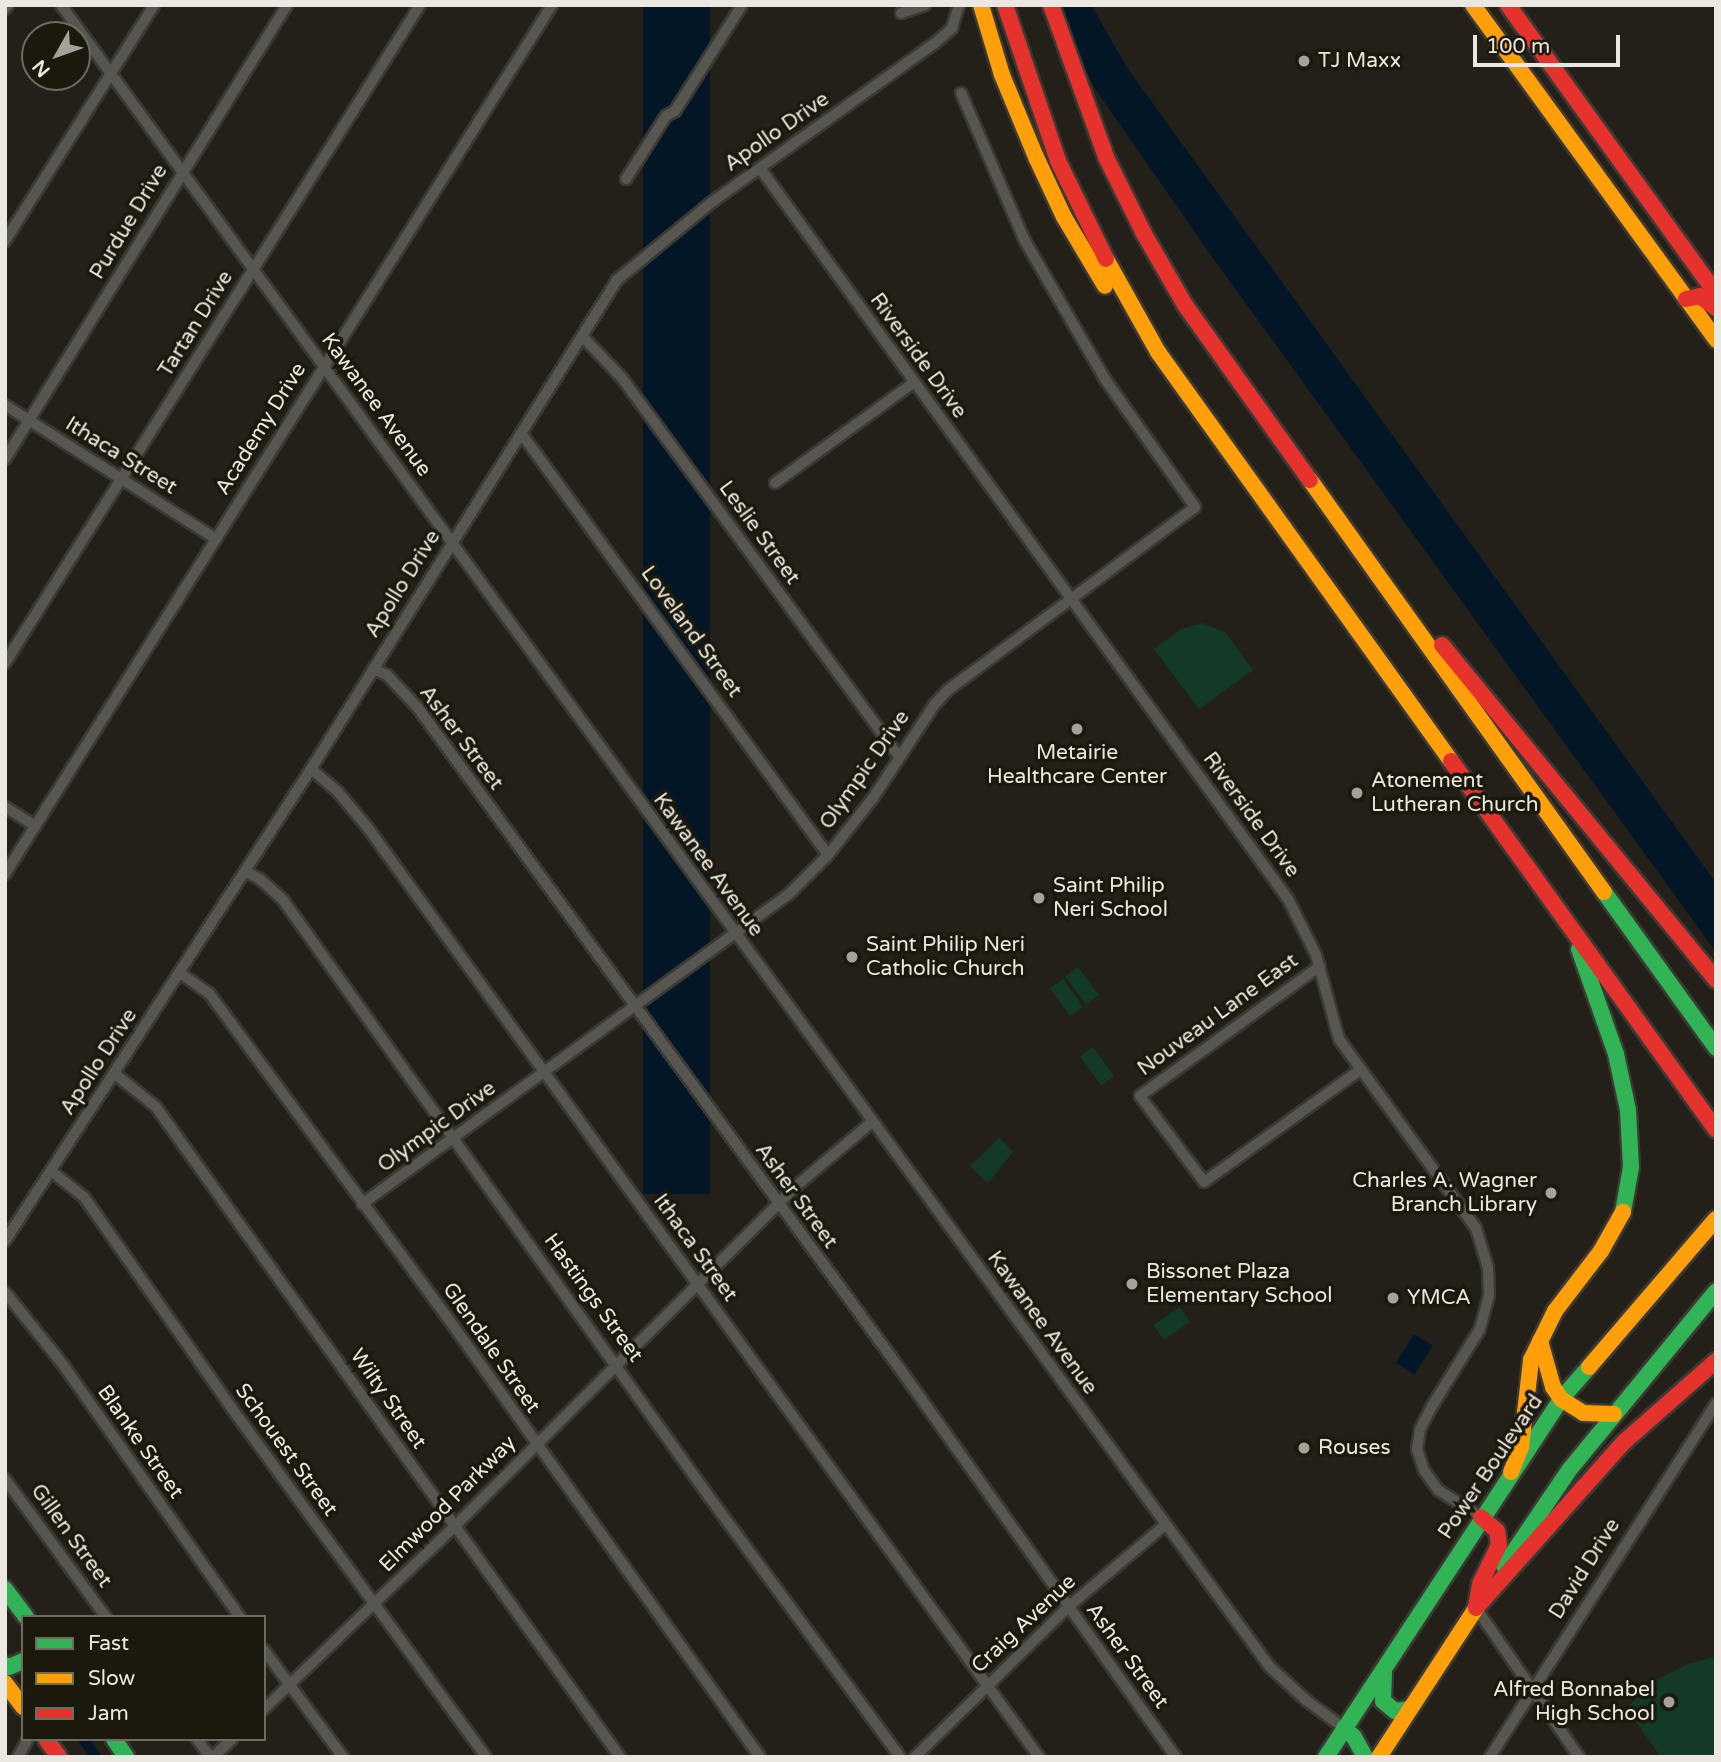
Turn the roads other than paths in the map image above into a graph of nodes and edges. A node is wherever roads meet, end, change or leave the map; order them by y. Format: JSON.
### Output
{"nodes":[{"id":1,"x":61,"y":5,"type":"edge"},
{"id":2,"x":154,"y":5,"type":"edge"},
{"id":3,"x":287,"y":5,"type":"edge"},
{"id":4,"x":420,"y":5,"type":"edge"},
{"id":5,"x":552,"y":5,"type":"edge"},
{"id":6,"x":742,"y":5,"type":"edge"},
{"id":7,"x":925,"y":5,"type":"edge"},
{"id":8,"x":959,"y":5,"type":"edge"},
{"id":9,"x":981,"y":5,"type":"edge"},
{"id":10,"x":1005,"y":5,"type":"edge"},
{"id":11,"x":1051,"y":5,"type":"edge"},
{"id":12,"x":1473,"y":5,"type":"edge"},
{"id":13,"x":1508,"y":5,"type":"edge"},
{"id":14,"x":901,"y":13,"type":"dead end"},
{"id":15,"x":111,"y":74,"type":"junction"},
{"id":16,"x":961,"y":93,"type":"dead end"},
{"id":17,"x":1567,"y":135,"type":"junction"},
{"id":18,"x":760,"y":168,"type":"junction"},
{"id":19,"x":183,"y":172,"type":"junction"},
{"id":20,"x":626,"y":179,"type":"dead end"},
{"id":21,"x":1656,"y":211,"type":"junction"},
{"id":22,"x":5,"y":241,"type":"edge"},
{"id":23,"x":254,"y":269,"type":"junction"},
{"id":24,"x":1716,"y":293,"type":"edge"},
{"id":25,"x":1686,"y":299,"type":"junction"},
{"id":26,"x":1716,"y":308,"type":"edge"},
{"id":27,"x":582,"y":336,"type":"junction"},
{"id":28,"x":1716,"y":340,"type":"edge"},
{"id":29,"x":323,"y":365,"type":"junction"},
{"id":30,"x":913,"y":383,"type":"junction"},
{"id":31,"x":5,"y":405,"type":"edge"},
{"id":32,"x":1196,"y":408,"type":"junction"},
{"id":33,"x":30,"y":420,"type":"junction"},
{"id":34,"x":520,"y":433,"type":"junction"},
{"id":35,"x":5,"y":459,"type":"edge"},
{"id":36,"x":121,"y":478,"type":"junction"},
{"id":37,"x":775,"y":483,"type":"dead end"},
{"id":38,"x":1317,"y":493,"type":"junction"},
{"id":39,"x":216,"y":539,"type":"junction"},
{"id":40,"x":452,"y":543,"type":"junction"},
{"id":41,"x":1070,"y":599,"type":"junction"},
{"id":42,"x":5,"y":663,"type":"edge"},
{"id":43,"x":373,"y":669,"type":"junction"},
{"id":44,"x":899,"y":757,"type":"junction"},
{"id":45,"x":311,"y":769,"type":"junction"},
{"id":46,"x":5,"y":807,"type":"edge"},
{"id":47,"x":35,"y":826,"type":"junction"},
{"id":48,"x":828,"y":855,"type":"junction"},
{"id":49,"x":245,"y":871,"type":"junction"},
{"id":50,"x":5,"y":874,"type":"edge"},
{"id":51,"x":735,"y":935,"type":"junction"},
{"id":52,"x":1577,"y":937,"type":"junction"},
{"id":53,"x":1320,"y":966,"type":"junction"},
{"id":54,"x":180,"y":973,"type":"junction"},
{"id":55,"x":1716,"y":981,"type":"edge"},
{"id":56,"x":635,"y":1007,"type":"junction"},
{"id":57,"x":1716,"y":1048,"type":"edge"},
{"id":58,"x":1361,"y":1069,"type":"junction"},
{"id":59,"x":544,"y":1073,"type":"junction"},
{"id":60,"x":115,"y":1074,"type":"junction"},
{"id":61,"x":872,"y":1122,"type":"junction"},
{"id":62,"x":1716,"y":1130,"type":"edge"},
{"id":63,"x":454,"y":1139,"type":"junction"},
{"id":64,"x":51,"y":1171,"type":"junction"},
{"id":65,"x":362,"y":1204,"type":"junction"},
{"id":66,"x":777,"y":1205,"type":"junction"},
{"id":67,"x":1716,"y":1219,"type":"edge"},
{"id":68,"x":5,"y":1241,"type":"edge"},
{"id":69,"x":697,"y":1283,"type":"junction"},
{"id":70,"x":1716,"y":1291,"type":"edge"},
{"id":71,"x":5,"y":1292,"type":"edge"},
{"id":72,"x":1540,"y":1341,"type":"junction"},
{"id":73,"x":1716,"y":1361,"type":"edge"},
{"id":74,"x":616,"y":1364,"type":"junction"},
{"id":75,"x":1561,"y":1399,"type":"junction"},
{"id":76,"x":1716,"y":1404,"type":"edge"},
{"id":77,"x":1614,"y":1414,"type":"junction"},
{"id":78,"x":535,"y":1444,"type":"junction"},
{"id":79,"x":1511,"y":1472,"type":"junction"},
{"id":80,"x":5,"y":1479,"type":"edge"},
{"id":81,"x":1481,"y":1517,"type":"junction"},
{"id":82,"x":1165,"y":1525,"type":"junction"},
{"id":83,"x":455,"y":1526,"type":"junction"},
{"id":84,"x":1462,"y":1547,"type":"junction"},
{"id":85,"x":1488,"y":1566,"type":"junction"},
{"id":86,"x":5,"y":1589,"type":"edge"},
{"id":87,"x":374,"y":1605,"type":"junction"},
{"id":88,"x":1068,"y":1607,"type":"junction"},
{"id":89,"x":1476,"y":1608,"type":"junction"},
{"id":90,"x":24,"y":1615,"type":"edge"},
{"id":91,"x":105,"y":1615,"type":"edge"},
{"id":92,"x":239,"y":1615,"type":"edge"},
{"id":93,"x":266,"y":1653,"type":"edge"},
{"id":94,"x":21,"y":1662,"type":"edge"},
{"id":95,"x":5,"y":1665,"type":"edge"},
{"id":96,"x":1384,"y":1666,"type":"junction"},
{"id":97,"x":5,"y":1683,"type":"edge"},
{"id":98,"x":290,"y":1685,"type":"junction"},
{"id":99,"x":987,"y":1685,"type":"junction"},
{"id":100,"x":1532,"y":1689,"type":"junction"},
{"id":101,"x":21,"y":1704,"type":"edge"},
{"id":102,"x":266,"y":1708,"type":"edge"},
{"id":103,"x":1410,"y":1709,"type":"junction"},
{"id":104,"x":1344,"y":1728,"type":"junction"},
{"id":105,"x":27,"y":1741,"type":"edge"},
{"id":106,"x":47,"y":1741,"type":"edge"},
{"id":107,"x":115,"y":1741,"type":"edge"},
{"id":108,"x":199,"y":1741,"type":"edge"},
{"id":109,"x":230,"y":1741,"type":"edge"},
{"id":110,"x":18,"y":1757,"type":"edge"},
{"id":111,"x":59,"y":1757,"type":"edge"},
{"id":112,"x":127,"y":1757,"type":"edge"},
{"id":113,"x":212,"y":1757,"type":"edge"},
{"id":114,"x":343,"y":1757,"type":"edge"},
{"id":115,"x":486,"y":1757,"type":"edge"},
{"id":116,"x":620,"y":1757,"type":"edge"},
{"id":117,"x":760,"y":1757,"type":"edge"},
{"id":118,"x":900,"y":1757,"type":"edge"},
{"id":119,"x":915,"y":1757,"type":"edge"},
{"id":120,"x":1038,"y":1757,"type":"edge"},
{"id":121,"x":1176,"y":1757,"type":"edge"},
{"id":122,"x":1326,"y":1757,"type":"edge"},
{"id":123,"x":1365,"y":1757,"type":"edge"},
{"id":124,"x":1379,"y":1757,"type":"edge"},
{"id":125,"x":1490,"y":1757,"type":"edge"},
{"id":126,"x":1579,"y":1757,"type":"edge"}],
"edges":[{"from":1,"to":15,"type":"street","name":"Kawanee Avenue"},
{"from":2,"to":15,"type":"street"},
{"from":3,"to":19,"type":"street","name":"Purdue Drive"},
{"from":4,"to":23,"type":"street","name":"Tartan Drive"},
{"from":5,"to":29,"type":"street","name":"Academy Drive"},
{"from":6,"to":20,"type":"street"},
{"from":7,"to":14,"type":"street"},
{"from":8,"to":18,"type":"street","name":"Apollo Drive"},
{"from":9,"to":32,"type":"main road"},
{"from":10,"to":32,"type":"main road"},
{"from":11,"to":38,"type":"main road"},
{"from":12,"to":17,"type":"main road"},
{"from":13,"to":21,"type":"main road"},
{"from":15,"to":19,"type":"street","name":"Kawanee Avenue"},
{"from":15,"to":22,"type":"street"},
{"from":16,"to":41,"type":"street","name":"Olympic Drive"},
{"from":17,"to":21,"type":"main road"},
{"from":17,"to":25,"type":"main road"},
{"from":18,"to":27,"type":"street","name":"Apollo Drive"},
{"from":18,"to":30,"type":"street","name":"Riverside Drive"},
{"from":19,"to":23,"type":"street","name":"Kawanee Avenue"},
{"from":19,"to":33,"type":"street","name":"Purdue Drive"},
{"from":21,"to":24,"type":"main road"},
{"from":23,"to":29,"type":"street","name":"Kawanee Avenue"},
{"from":23,"to":36,"type":"street","name":"Tartan Drive"},
{"from":25,"to":26,"type":"main road"},
{"from":25,"to":28,"type":"main road"},
{"from":27,"to":34,"type":"street","name":"Apollo Drive"},
{"from":27,"to":44,"type":"street","name":"Leslie Street"},
{"from":29,"to":39,"type":"street","name":"Academy Drive"},
{"from":29,"to":40,"type":"street","name":"Kawanee Avenue"},
{"from":30,"to":37,"type":"street"},
{"from":30,"to":41,"type":"street","name":"Riverside Drive"},
{"from":31,"to":33,"type":"street","name":"Ithaca Street"},
{"from":32,"to":52,"type":"main road"},
{"from":33,"to":35,"type":"street","name":"Purdue Drive"},
{"from":33,"to":36,"type":"street","name":"Ithaca Street"},
{"from":34,"to":40,"type":"street","name":"Apollo Drive"},
{"from":34,"to":48,"type":"street","name":"Loveland Street"},
{"from":36,"to":39,"type":"street","name":"Ithaca Street"},
{"from":36,"to":42,"type":"street","name":"Tartan Drive"},
{"from":38,"to":55,"type":"main road"},
{"from":38,"to":57,"type":"main road"},
{"from":39,"to":47,"type":"street","name":"Academy Drive"},
{"from":40,"to":43,"type":"street","name":"Apollo Drive"},
{"from":40,"to":51,"type":"street","name":"Kawanee Avenue"},
{"from":41,"to":44,"type":"street","name":"Olympic Drive"},
{"from":41,"to":53,"type":"street","name":"Riverside Drive"},
{"from":43,"to":45,"type":"street","name":"Apollo Drive"},
{"from":43,"to":56,"type":"street","name":"Asher Street"},
{"from":44,"to":48,"type":"street","name":"Olympic Drive"},
{"from":45,"to":49,"type":"street","name":"Apollo Drive"},
{"from":45,"to":59,"type":"street","name":"Ithaca Street"},
{"from":46,"to":47,"type":"street"},
{"from":47,"to":50,"type":"street","name":"Academy Drive"},
{"from":48,"to":51,"type":"street","name":"Olympic Drive"},
{"from":49,"to":54,"type":"street","name":"Apollo Drive"},
{"from":49,"to":63,"type":"street","name":"Hastings Street"},
{"from":51,"to":56,"type":"street","name":"Olympic Drive"},
{"from":51,"to":61,"type":"street","name":"Kawanee Avenue"},
{"from":52,"to":62,"type":"main road"},
{"from":52,"to":72,"type":"main road"},
{"from":53,"to":58,"type":"street","name":"Riverside Drive"},
{"from":53,"to":58,"type":"street","name":"Nouveau Lane East"},
{"from":54,"to":60,"type":"street","name":"Apollo Drive"},
{"from":54,"to":65,"type":"street","name":"Glendale Street"},
{"from":56,"to":59,"type":"street","name":"Olympic Drive"},
{"from":56,"to":66,"type":"street","name":"Asher Street"},
{"from":58,"to":81,"type":"street","name":"Riverside Drive"},
{"from":59,"to":63,"type":"street","name":"Olympic Drive"},
{"from":59,"to":69,"type":"street","name":"Ithaca Street"},
{"from":60,"to":64,"type":"street","name":"Apollo Drive"},
{"from":60,"to":83,"type":"street","name":"Wilty Street"},
{"from":61,"to":66,"type":"street","name":"Elmwood Parkway"},
{"from":61,"to":82,"type":"street","name":"Kawanee Avenue"},
{"from":63,"to":65,"type":"street","name":"Olympic Drive"},
{"from":63,"to":74,"type":"street","name":"Hastings Street"},
{"from":64,"to":68,"type":"street","name":"Apollo Drive"},
{"from":64,"to":87,"type":"street","name":"Schouest Street"},
{"from":65,"to":78,"type":"street","name":"Glendale Street"},
{"from":66,"to":69,"type":"street","name":"Elmwood Parkway"},
{"from":66,"to":88,"type":"street","name":"Asher Street"},
{"from":67,"to":75,"type":"main road","name":"Power Boulevard"},
{"from":69,"to":74,"type":"street","name":"Elmwood Parkway"},
{"from":69,"to":99,"type":"street","name":"Ithaca Street"},
{"from":70,"to":77,"type":"main road"},
{"from":71,"to":92,"type":"street","name":"Blanke Street"},
{"from":72,"to":75,"type":"main road"},
{"from":72,"to":79,"type":"main road"},
{"from":73,"to":89,"type":"main road"},
{"from":74,"to":78,"type":"street","name":"Elmwood Parkway"},
{"from":74,"to":118,"type":"street","name":"Hastings Street"},
{"from":75,"to":77,"type":"main road"},
{"from":75,"to":79,"type":"main road","name":"Power Boulevard"},
{"from":76,"to":100,"type":"street","name":"David Drive"},
{"from":77,"to":89,"type":"main road"},
{"from":78,"to":83,"type":"street","name":"Elmwood Parkway"},
{"from":78,"to":117,"type":"street","name":"Glendale Street"},
{"from":79,"to":81,"type":"main road","name":"Power Boulevard"},
{"from":80,"to":91,"type":"street","name":"Gillen Street"},
{"from":81,"to":84,"type":"main road","name":"Power Boulevard"},
{"from":81,"to":85,"type":"main road"},
{"from":82,"to":88,"type":"street","name":"Craig Avenue"},
{"from":82,"to":104,"type":"street","name":"Kawanee Avenue"},
{"from":83,"to":87,"type":"street","name":"Elmwood Parkway"},
{"from":83,"to":116,"type":"street","name":"Wilty Street"},
{"from":84,"to":85,"type":"main road"},
{"from":84,"to":96,"type":"main road","name":"Power Boulevard"},
{"from":85,"to":89,"type":"main road"},
{"from":86,"to":90,"type":"main road"},
{"from":87,"to":98,"type":"street","name":"Elmwood Parkway"},
{"from":87,"to":115,"type":"street","name":"Schouest Street"},
{"from":88,"to":99,"type":"street","name":"Craig Avenue"},
{"from":88,"to":121,"type":"street","name":"Asher Street"},
{"from":89,"to":100,"type":"street"},
{"from":89,"to":103,"type":"main road"},
{"from":93,"to":98,"type":"street"},
{"from":94,"to":95,"type":"main road"},
{"from":96,"to":103,"type":"main road"},
{"from":96,"to":104,"type":"main road","name":"Power Boulevard"},
{"from":97,"to":101,"type":"main road"},
{"from":98,"to":102,"type":"street","name":"Elmwood Parkway"},
{"from":98,"to":114,"type":"street"},
{"from":99,"to":119,"type":"street","name":"Craig Avenue"},
{"from":99,"to":120,"type":"street","name":"Ithaca Street"},
{"from":100,"to":125,"type":"street","name":"David Drive"},
{"from":100,"to":126,"type":"street"},
{"from":103,"to":124,"type":"main road"},
{"from":104,"to":122,"type":"main road","name":"Power Boulevard"},
{"from":104,"to":123,"type":"main road"},
{"from":105,"to":110,"type":"street"},
{"from":106,"to":111,"type":"main road"},
{"from":107,"to":112,"type":"main road"},
{"from":108,"to":113,"type":"street"},
{"from":109,"to":113,"type":"street"}]}
